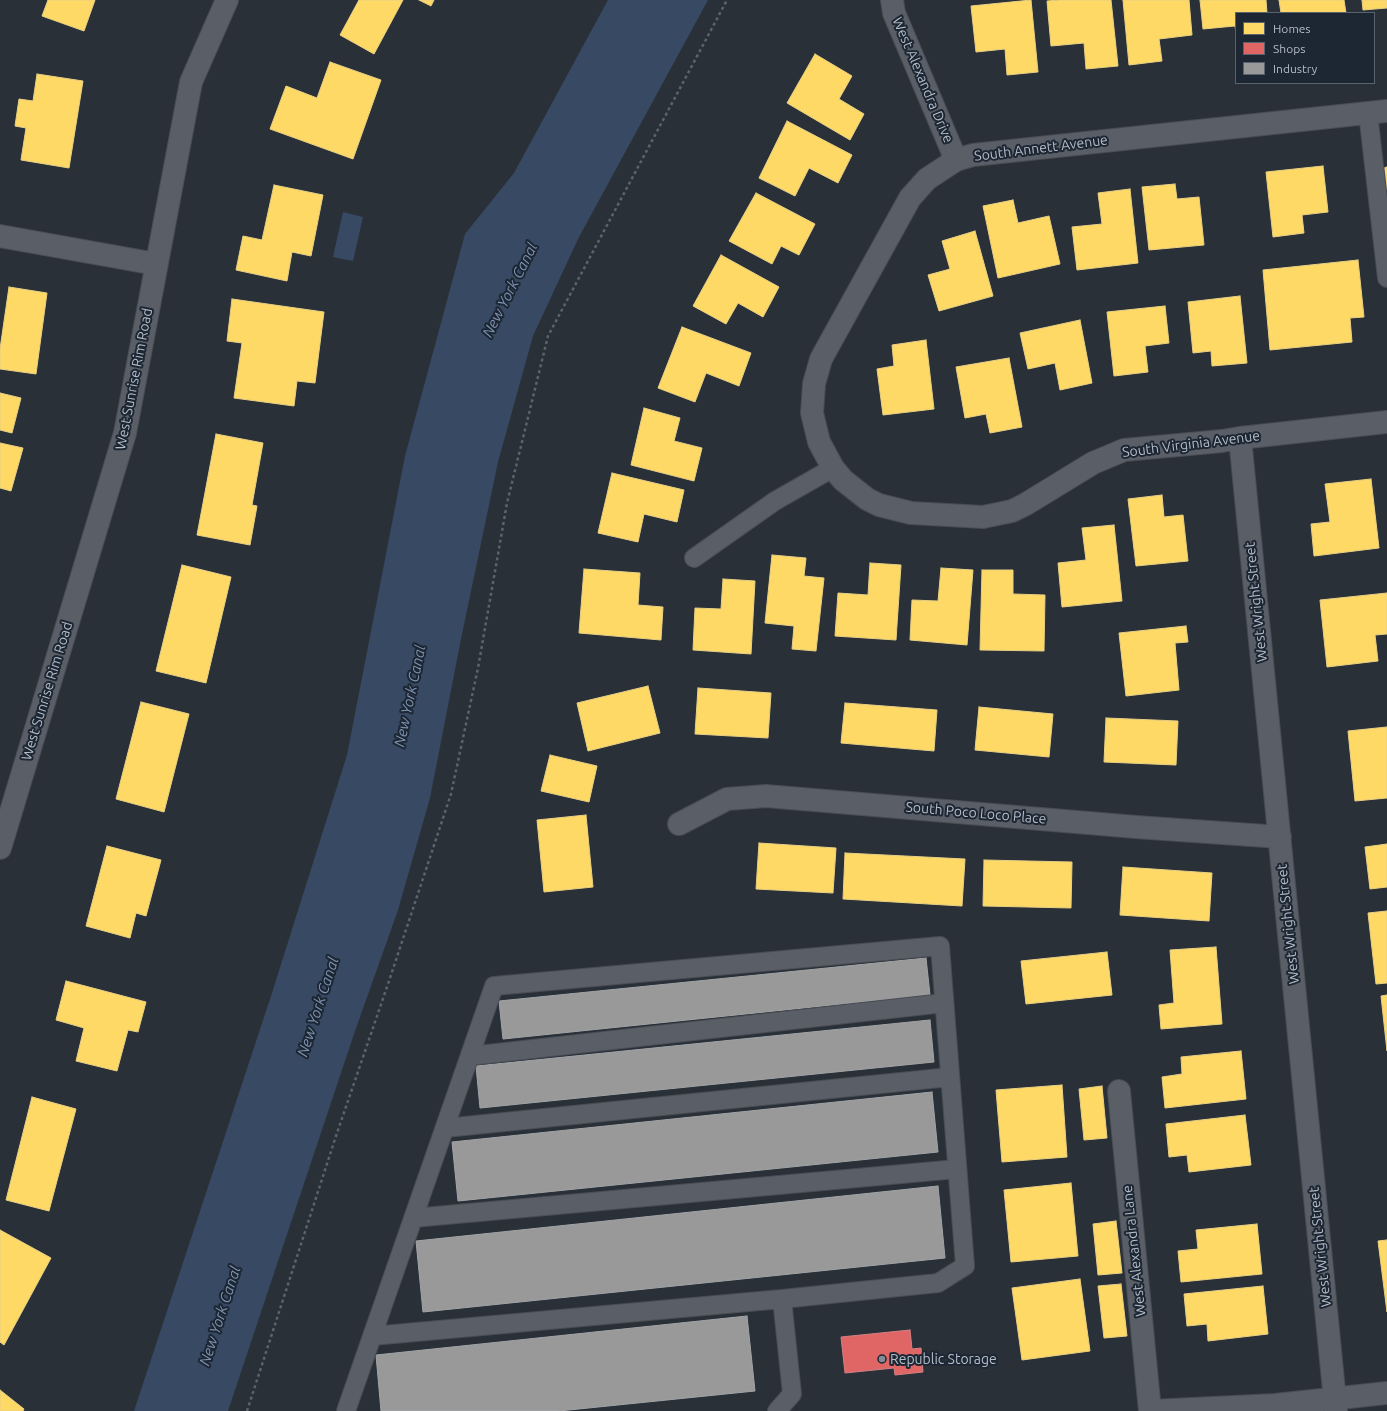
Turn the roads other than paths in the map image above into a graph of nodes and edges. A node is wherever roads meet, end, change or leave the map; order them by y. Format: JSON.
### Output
{"nodes":[{"id":1,"x":227,"y":0,"type":"edge"},
{"id":2,"x":892,"y":0,"type":"edge"},
{"id":3,"x":1378,"y":112,"type":"edge"},
{"id":4,"x":956,"y":160,"type":"junction"},
{"id":5,"x":0,"y":236,"type":"edge"},
{"id":6,"x":156,"y":264,"type":"junction"},
{"id":7,"x":1387,"y":278,"type":"edge"},
{"id":8,"x":1387,"y":422,"type":"edge"},
{"id":9,"x":1240,"y":438,"type":"junction"},
{"id":10,"x":833,"y":468,"type":"junction"},
{"id":11,"x":694,"y":558,"type":"dead end"},
{"id":12,"x":678,"y":824,"type":"dead end"},
{"id":13,"x":1280,"y":837,"type":"junction"},
{"id":14,"x":0,"y":848,"type":"edge"},
{"id":15,"x":944,"y":1002,"type":"junction"},
{"id":16,"x":470,"y":1056,"type":"junction"},
{"id":17,"x":950,"y":1077,"type":"junction"},
{"id":18,"x":1119,"y":1091,"type":"dead end"},
{"id":19,"x":445,"y":1128,"type":"junction"},
{"id":20,"x":957,"y":1168,"type":"junction"},
{"id":21,"x":413,"y":1218,"type":"junction"},
{"id":22,"x":782,"y":1299,"type":"junction"},
{"id":23,"x":372,"y":1336,"type":"junction"},
{"id":24,"x":1387,"y":1393,"type":"edge"},
{"id":25,"x":1336,"y":1405,"type":"edge"},
{"id":26,"x":1275,"y":1408,"type":"edge"},
{"id":27,"x":346,"y":1411,"type":"edge"},
{"id":28,"x":777,"y":1411,"type":"edge"},
{"id":29,"x":1150,"y":1411,"type":"edge"}],
"edges":[{"from":1,"to":6,"type":"street","name":"West Sunrise Rim Road"},
{"from":2,"to":4,"type":"street","name":"West Alexandra Drive"},
{"from":3,"to":4,"type":"street","name":"South Annett Avenue"},
{"from":3,"to":7,"type":"lane"},
{"from":4,"to":10,"type":"street","name":"South Annett Avenue"},
{"from":5,"to":6,"type":"street"},
{"from":6,"to":14,"type":"street","name":"West Sunrise Rim Road"},
{"from":8,"to":9,"type":"street","name":"South Virginia Avenue"},
{"from":9,"to":10,"type":"street","name":"South Virginia Avenue"},
{"from":9,"to":13,"type":"street","name":"West Wright Street"},
{"from":10,"to":11,"type":"lane"},
{"from":12,"to":13,"type":"street","name":"South Poco Loco Place"},
{"from":13,"to":25,"type":"street","name":"West Wright Street"},
{"from":15,"to":16,"type":"lane"},
{"from":15,"to":16,"type":"lane"},
{"from":15,"to":17,"type":"lane"},
{"from":16,"to":19,"type":"lane"},
{"from":17,"to":19,"type":"lane"},
{"from":17,"to":20,"type":"lane"},
{"from":18,"to":29,"type":"street","name":"West Alexandra Lane"},
{"from":19,"to":21,"type":"lane"},
{"from":20,"to":21,"type":"lane"},
{"from":20,"to":22,"type":"lane"},
{"from":21,"to":23,"type":"lane"},
{"from":22,"to":23,"type":"lane"},
{"from":22,"to":28,"type":"lane"},
{"from":23,"to":27,"type":"lane"},
{"from":24,"to":25,"type":"street"},
{"from":25,"to":26,"type":"street"},
{"from":26,"to":29,"type":"street"}]}
